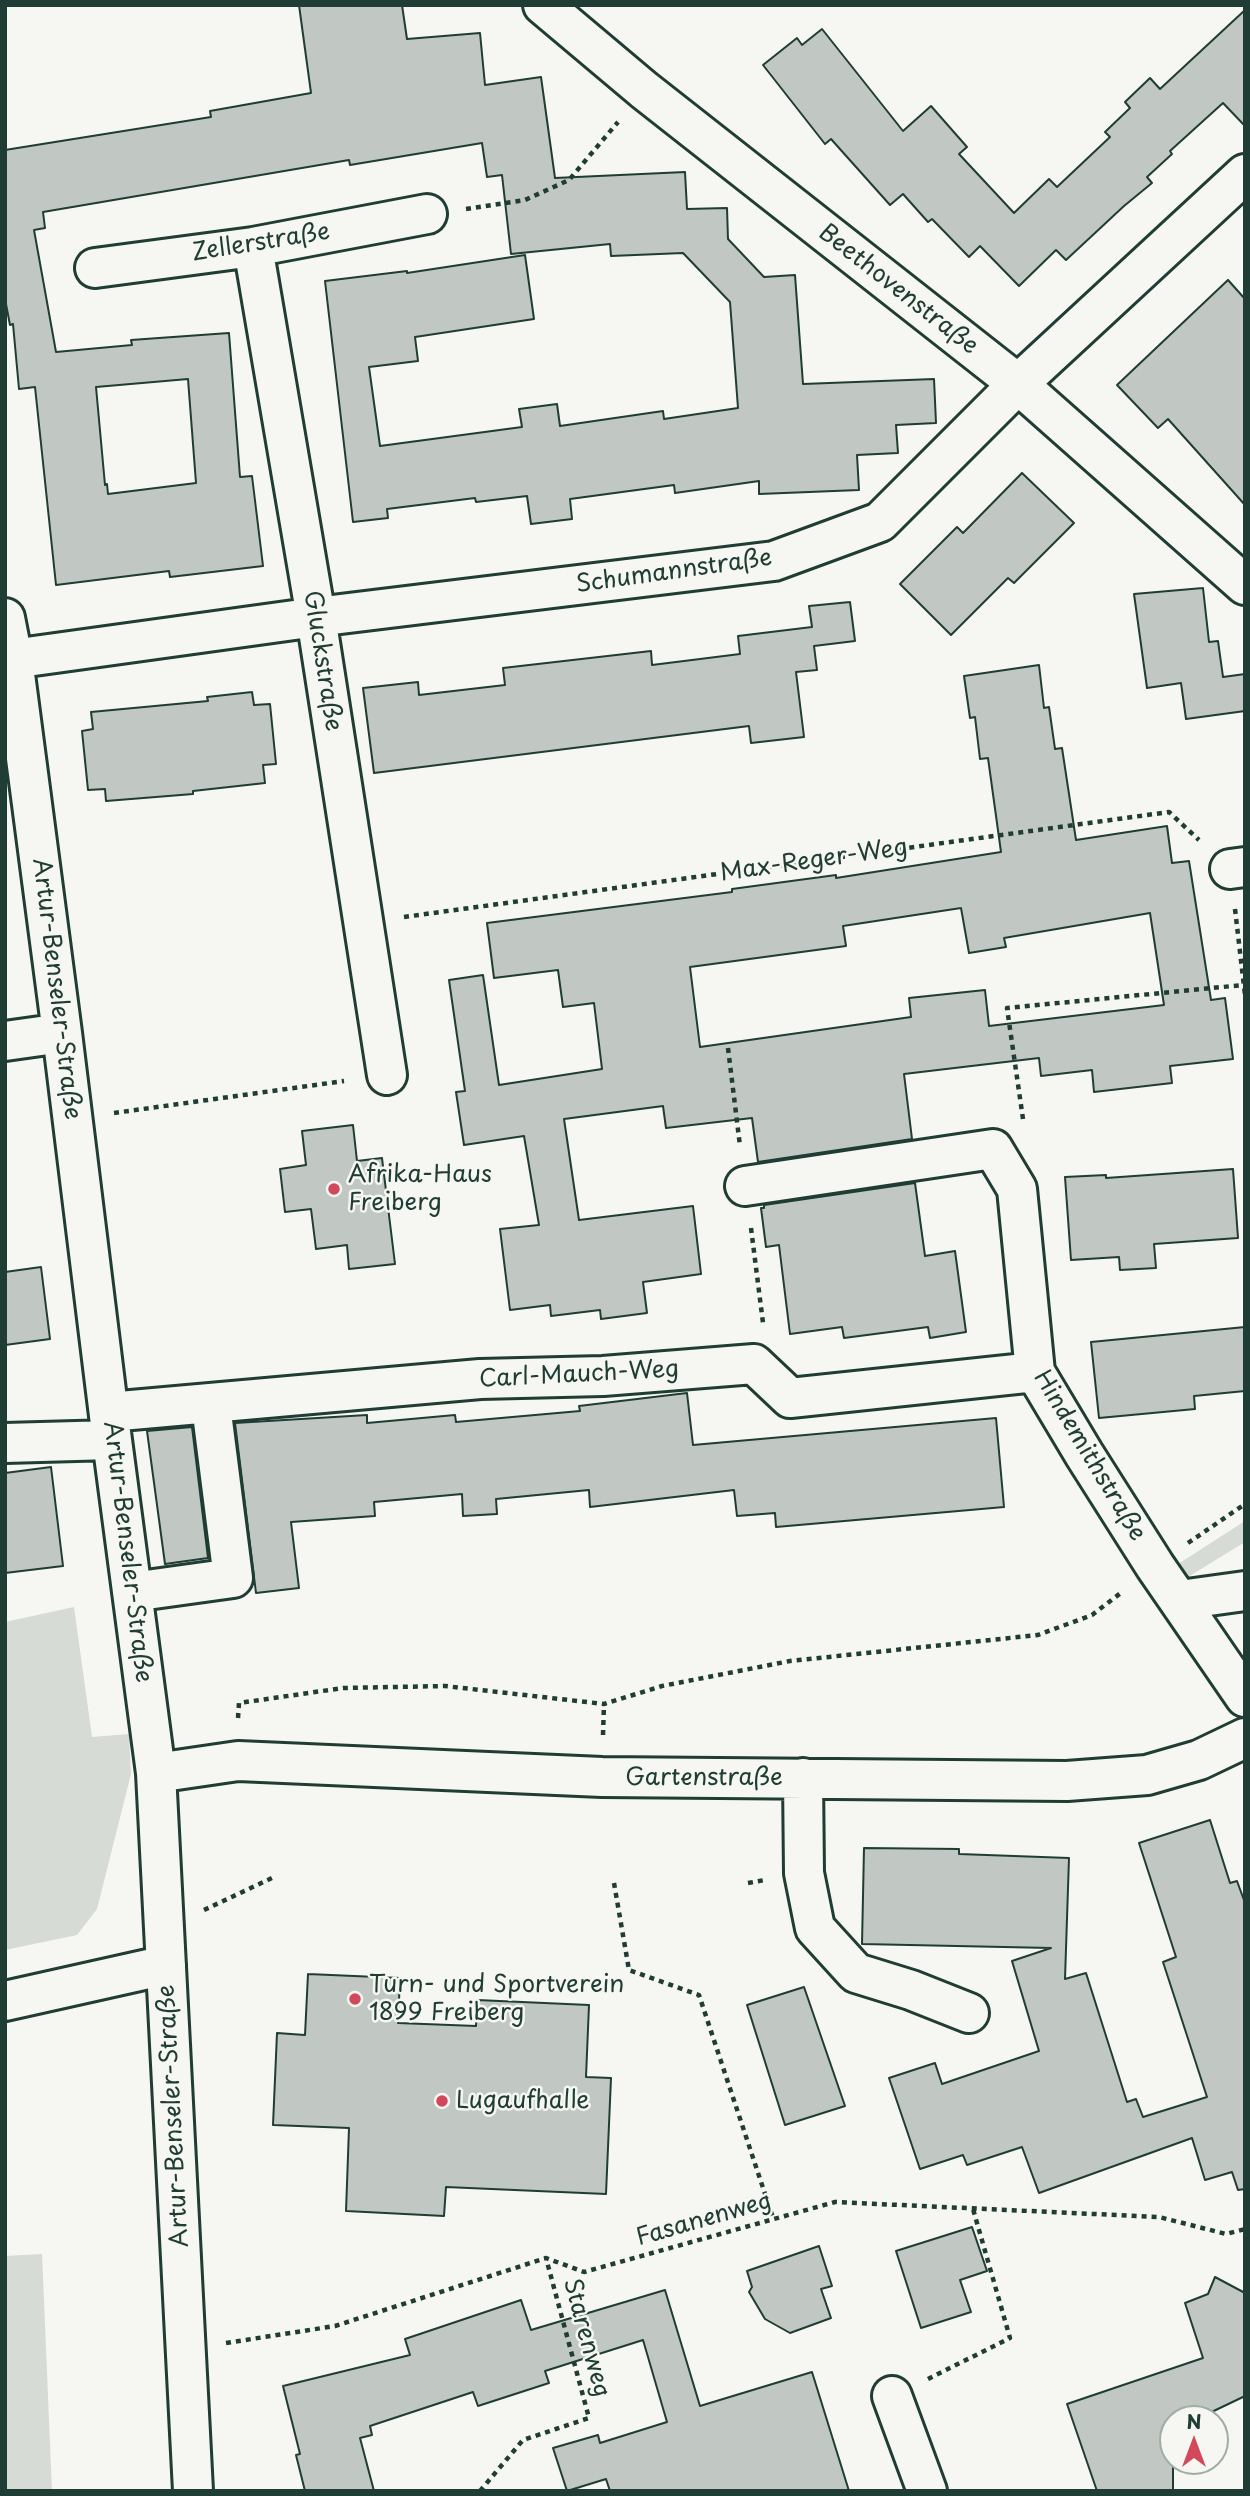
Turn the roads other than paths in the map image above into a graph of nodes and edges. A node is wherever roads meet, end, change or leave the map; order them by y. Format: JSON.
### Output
{"nodes":[{"id":1,"x":543,"y":5,"type":"edge"},
{"id":2,"x":1245,"y":174,"type":"edge"},
{"id":3,"x":427,"y":214,"type":"road end"},
{"id":4,"x":253,"y":247,"type":"junction"},
{"id":5,"x":95,"y":268,"type":"dead end"},
{"id":6,"x":1017,"y":384,"type":"junction"},
{"id":7,"x":1245,"y":585,"type":"edge"},
{"id":8,"x":316,"y":617,"type":"junction"},
{"id":9,"x":5,"y":618,"type":"edge"},
{"id":10,"x":9,"y":660,"type":"edge"},
{"id":11,"x":62,"y":1033,"type":"junction"},
{"id":12,"x":5,"y":1041,"type":"edge"},
{"id":13,"x":387,"y":1075,"type":"road end"},
{"id":14,"x":745,"y":1186,"type":"dead end"},
{"id":15,"x":1035,"y":1372,"type":"junction"},
{"id":16,"x":213,"y":1421,"type":"dead end"},
{"id":17,"x":111,"y":1426,"type":"junction"},
{"id":18,"x":5,"y":1443,"type":"edge"},
{"id":19,"x":1245,"y":1591,"type":"edge"},
{"id":20,"x":132,"y":1592,"type":"junction"},
{"id":21,"x":1180,"y":1600,"type":"junction"},
{"id":22,"x":1245,"y":1697,"type":"edge"},
{"id":23,"x":1245,"y":1738,"type":"edge"},
{"id":24,"x":156,"y":1773,"type":"junction"},
{"id":25,"x":803,"y":1778,"type":"junction"},
{"id":26,"x":166,"y":1965,"type":"junction"},
{"id":27,"x":5,"y":2001,"type":"edge"},
{"id":28,"x":969,"y":2013,"type":"dead end"},
{"id":29,"x":892,"y":2396,"type":"road end"},
{"id":30,"x":193,"y":2491,"type":"edge"},
{"id":31,"x":927,"y":2491,"type":"edge"}],
"edges":[{"from":1,"to":6,"type":"street","name":"Beethovenstraße"},
{"from":2,"to":6,"type":"street","name":"Schumannstraße"},
{"from":3,"to":4,"type":"street","name":"Zellerstraße"},
{"from":4,"to":5,"type":"street","name":"Zellerstraße"},
{"from":4,"to":8,"type":"street","name":"Gluckstraße"},
{"from":6,"to":7,"type":"street","name":"Beethovenstraße"},
{"from":6,"to":8,"type":"street","name":"Schumannstraße"},
{"from":8,"to":10,"type":"street","name":"Schumannstraße"},
{"from":8,"to":13,"type":"street","name":"Gluckstraße"},
{"from":9,"to":10,"type":"street","name":"Artur-Benseler-Straße"},
{"from":10,"to":11,"type":"street","name":"Artur-Benseler-Straße"},
{"from":11,"to":12,"type":"street"},
{"from":11,"to":17,"type":"street","name":"Artur-Benseler-Straße"},
{"from":14,"to":15,"type":"street","name":"Hindemithstraße"},
{"from":15,"to":17,"type":"street","name":"Carl-Mauch-Weg"},
{"from":15,"to":21,"type":"street","name":"Hindemithstraße"},
{"from":16,"to":20,"type":"street"},
{"from":17,"to":18,"type":"street","name":"Carl-Mauch-Weg"},
{"from":17,"to":20,"type":"street","name":"Artur-Benseler-Straße"},
{"from":19,"to":21,"type":"street"},
{"from":20,"to":24,"type":"street","name":"Artur-Benseler-Straße"},
{"from":21,"to":22,"type":"street","name":"Hindemithstraße"},
{"from":23,"to":25,"type":"street","name":"Gartenstraße"},
{"from":24,"to":25,"type":"street","name":"Gartenstraße"},
{"from":24,"to":26,"type":"street","name":"Artur-Benseler-Straße"},
{"from":25,"to":28,"type":"street"},
{"from":26,"to":27,"type":"street"},
{"from":26,"to":30,"type":"street","name":"Artur-Benseler-Straße"},
{"from":29,"to":31,"type":"street"}]}
